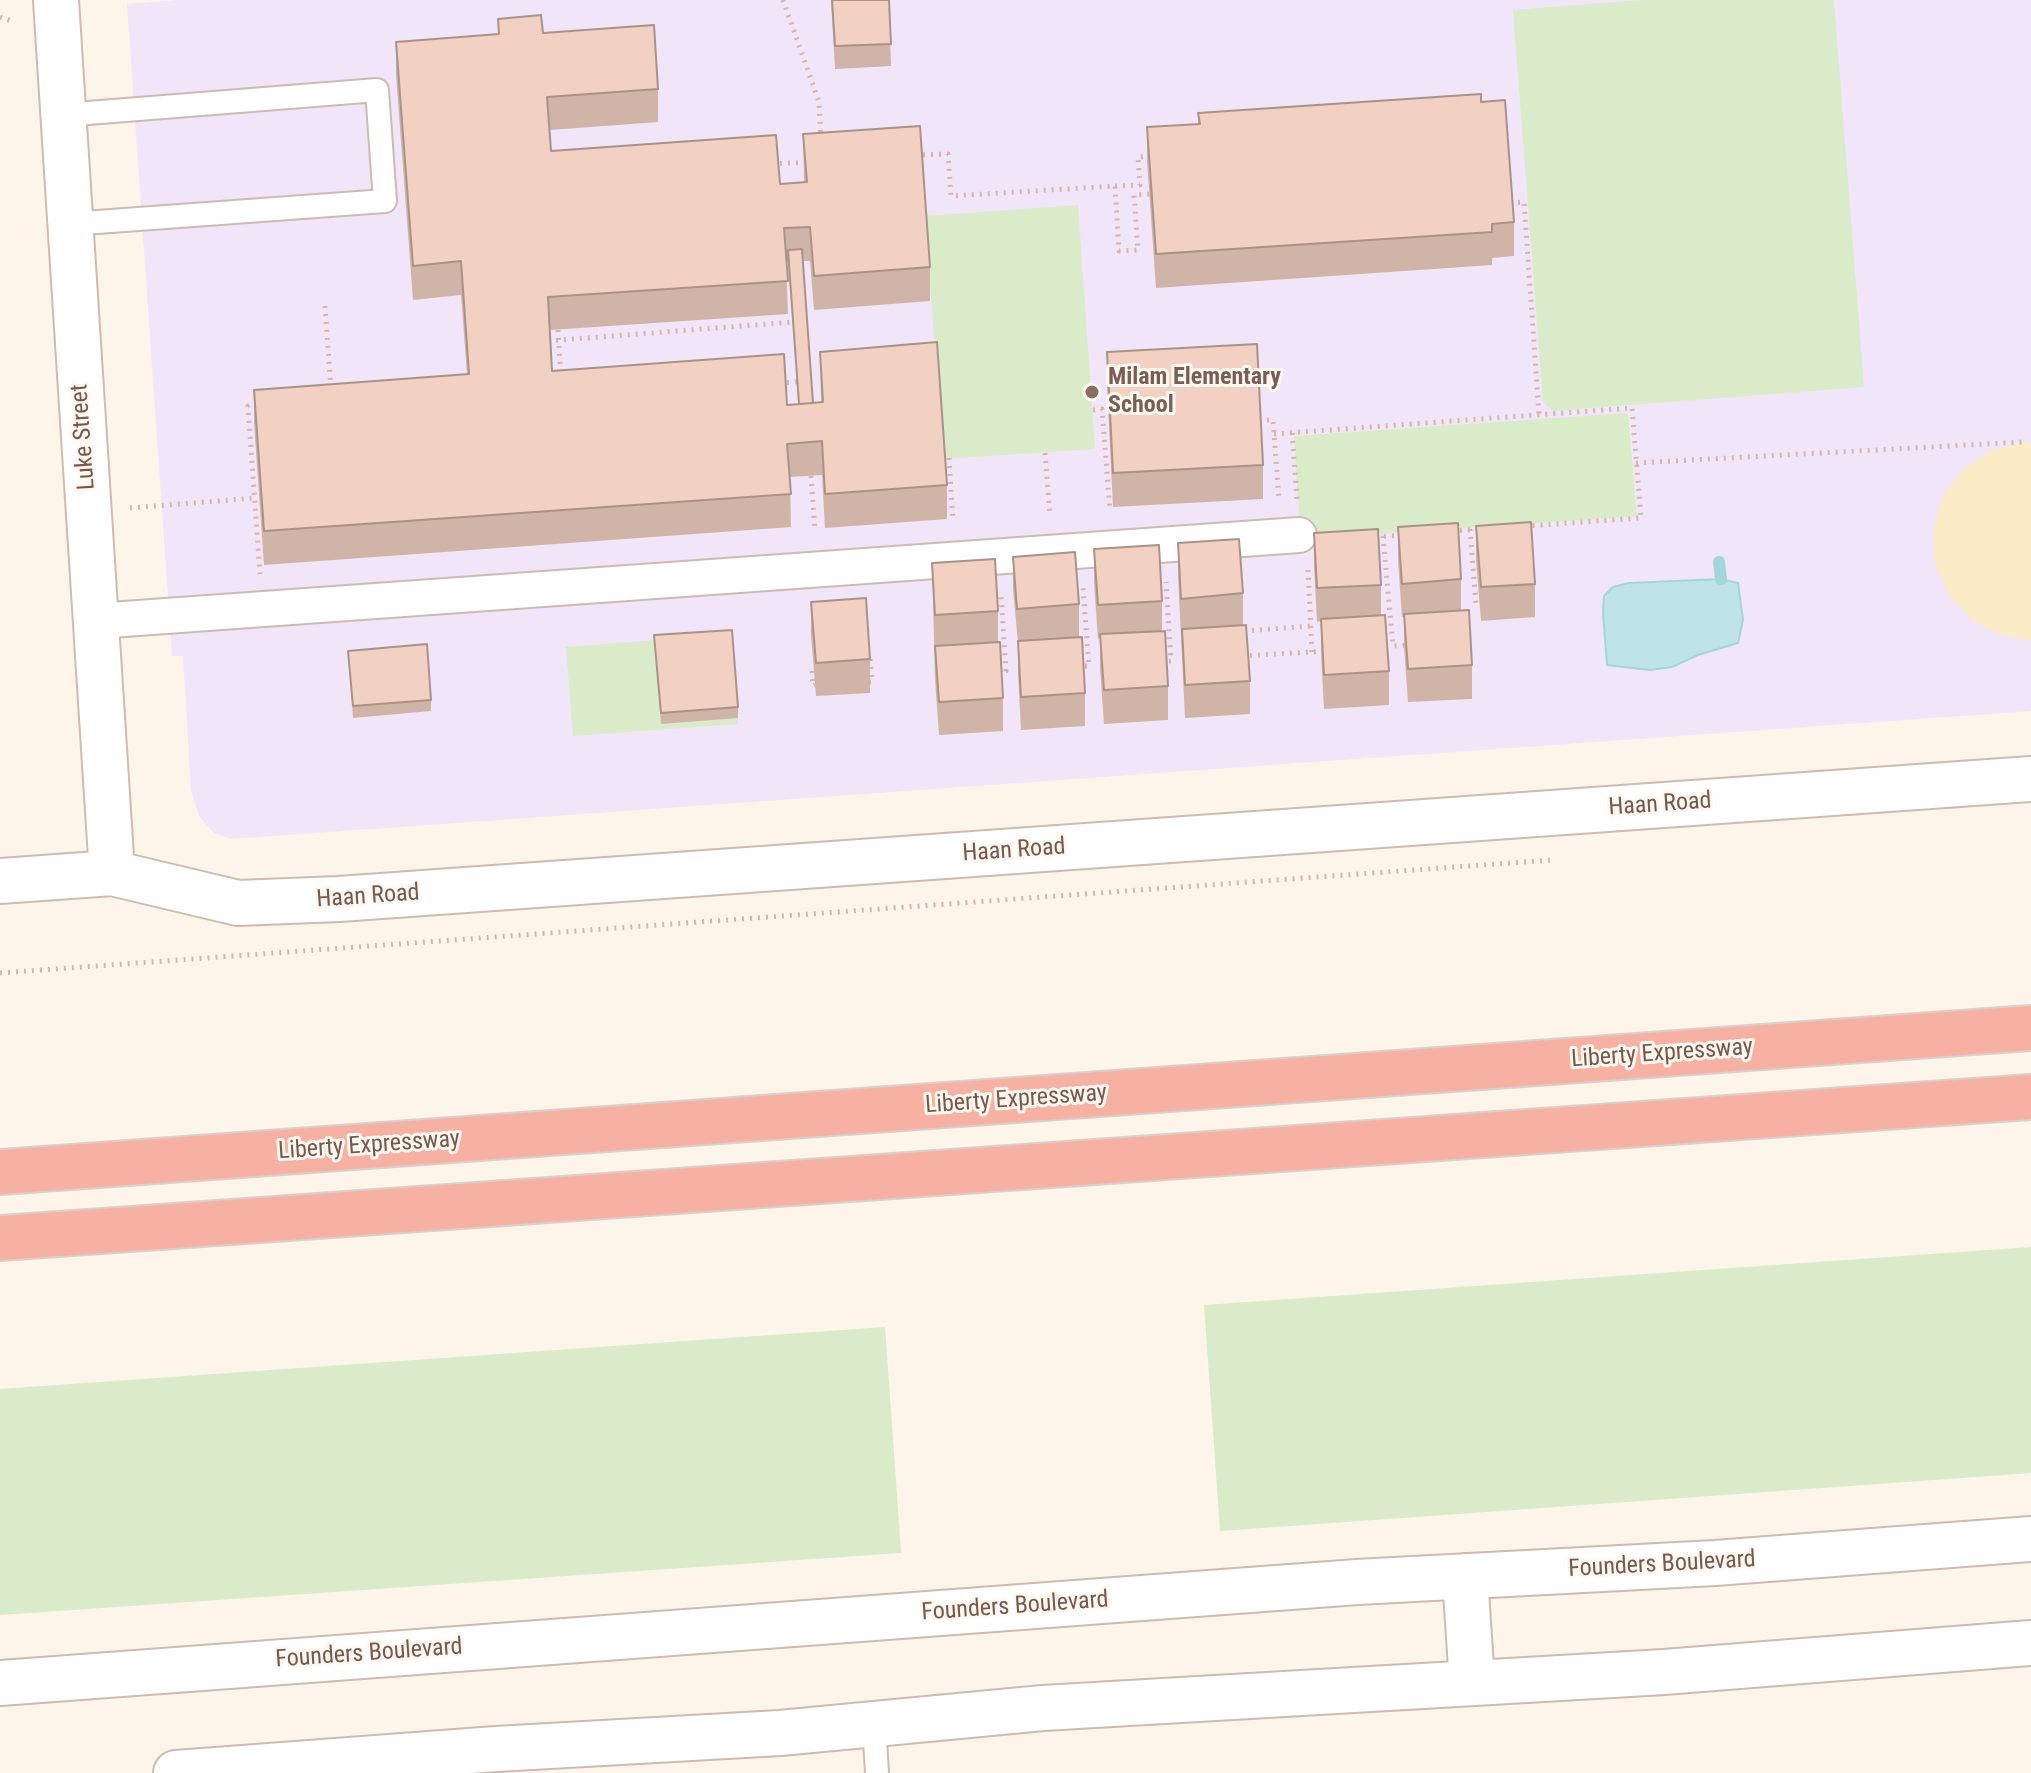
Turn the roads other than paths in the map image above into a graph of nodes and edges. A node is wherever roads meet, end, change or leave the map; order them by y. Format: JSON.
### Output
{"nodes":[{"id":1,"x":56,"y":0,"type":"edge"},
{"id":2,"x":63,"y":115,"type":"junction"},
{"id":3,"x":70,"y":224,"type":"junction"},
{"id":4,"x":1299,"y":525,"type":"road end"},
{"id":5,"x":96,"y":621,"type":"junction"},
{"id":6,"x":2031,"y":779,"type":"edge"},
{"id":7,"x":112,"y":873,"type":"junction"},
{"id":8,"x":0,"y":881,"type":"edge"},
{"id":9,"x":2031,"y":1028,"type":"edge"},
{"id":10,"x":2031,"y":1097,"type":"edge"},
{"id":11,"x":0,"y":1172,"type":"edge"},
{"id":12,"x":0,"y":1238,"type":"edge"},
{"id":13,"x":2031,"y":1539,"type":"edge"},
{"id":14,"x":1465,"y":1576,"type":"junction"},
{"id":15,"x":2031,"y":1643,"type":"edge"},
{"id":16,"x":0,"y":1683,"type":"edge"},
{"id":17,"x":1472,"y":1683,"type":"junction"},
{"id":18,"x":874,"y":1724,"type":"junction"},
{"id":19,"x":176,"y":1773,"type":"edge"},
{"id":20,"x":877,"y":1773,"type":"edge"}],
"edges":[{"from":1,"to":2,"type":"street","name":"Luke Street"},
{"from":2,"to":3,"type":"street","name":"Luke Street"},
{"from":2,"to":3,"type":"lane"},
{"from":3,"to":5,"type":"street","name":"Luke Street"},
{"from":4,"to":5,"type":"street"},
{"from":5,"to":7,"type":"street","name":"Luke Street"},
{"from":6,"to":7,"type":"street","name":"Haan Road"},
{"from":7,"to":8,"type":"street","name":"Haan Road"},
{"from":9,"to":11,"type":"highway","name":"Liberty Expressway"},
{"from":10,"to":12,"type":"highway"},
{"from":13,"to":14,"type":"street","name":"Founders Boulevard"},
{"from":14,"to":16,"type":"street","name":"Founders Boulevard"},
{"from":14,"to":17,"type":"street"},
{"from":15,"to":17,"type":"street"},
{"from":17,"to":18,"type":"street"},
{"from":18,"to":19,"type":"street"},
{"from":18,"to":20,"type":"lane"}]}
